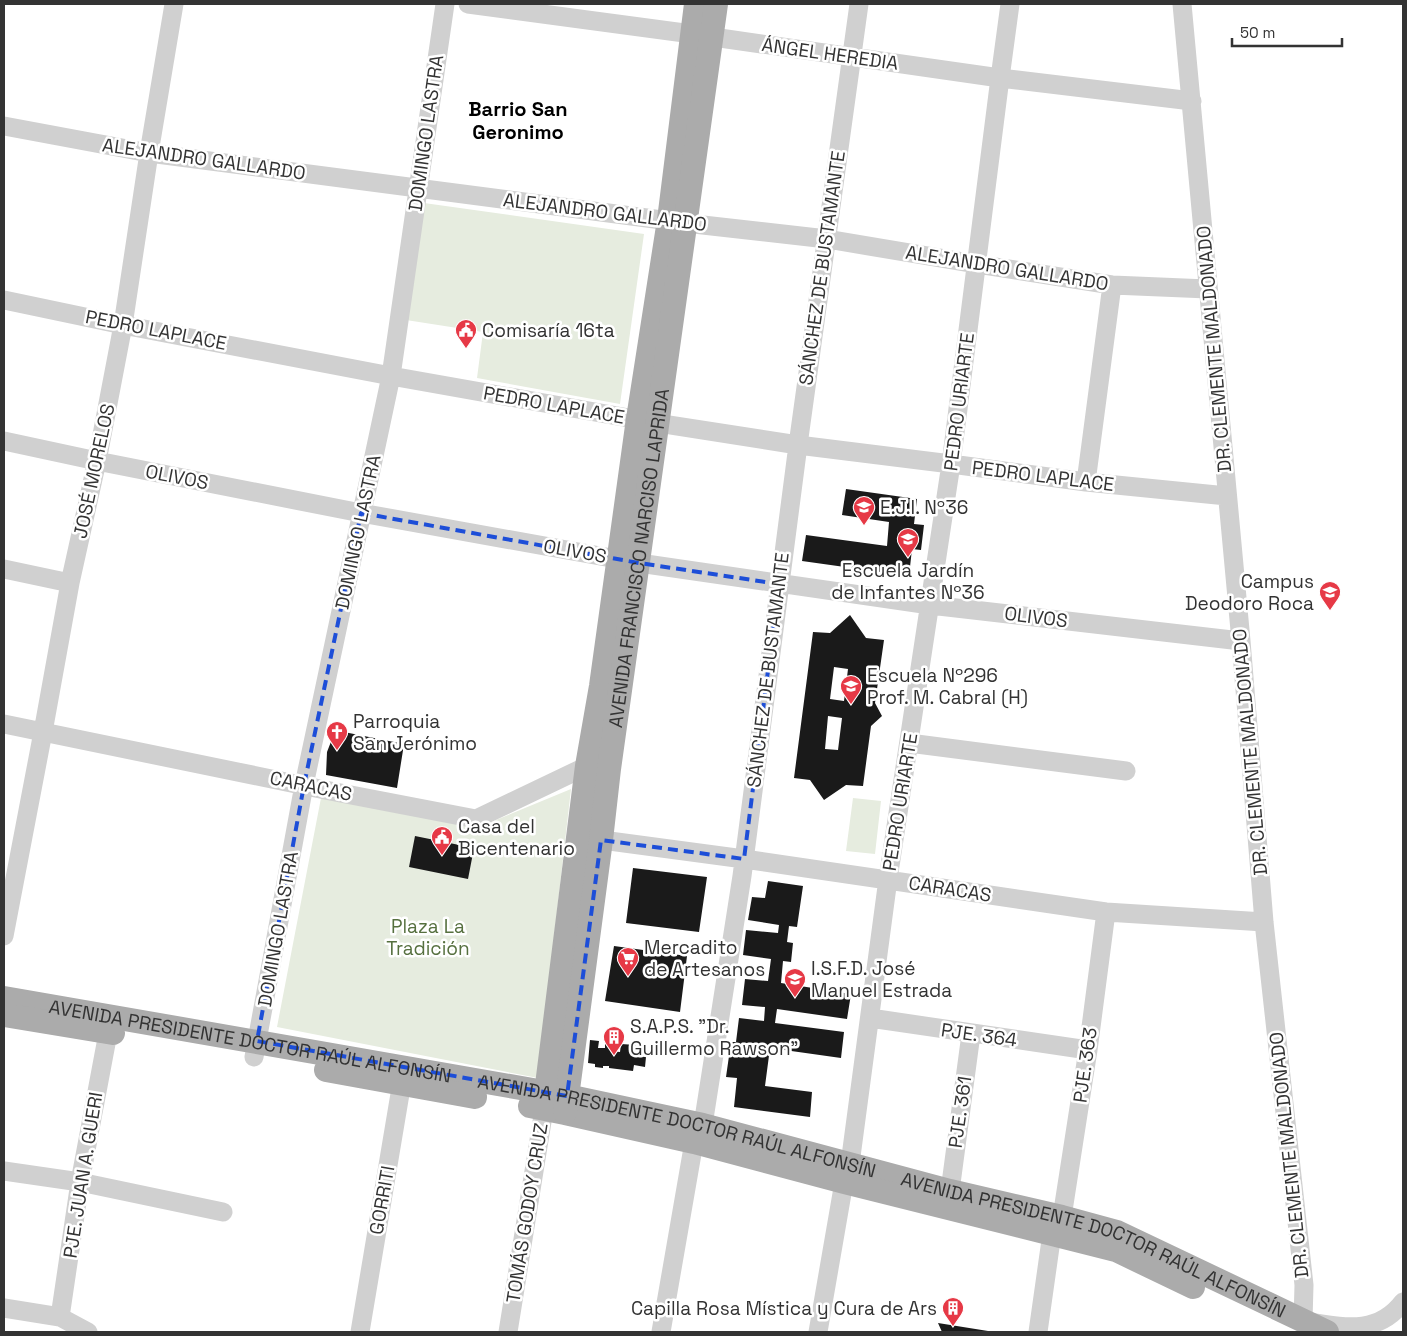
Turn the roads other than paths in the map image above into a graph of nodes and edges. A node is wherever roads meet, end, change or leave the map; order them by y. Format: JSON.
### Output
{"nodes":[{"id":1,"x":174,"y":4,"type":"edge"},
{"id":2,"x":445,"y":4,"type":"edge"},
{"id":3,"x":468,"y":4,"type":"edge"},
{"id":4,"x":696,"y":4,"type":"edge"},
{"id":5,"x":716,"y":4,"type":"edge"},
{"id":6,"x":859,"y":4,"type":"edge"},
{"id":7,"x":1010,"y":4,"type":"edge"},
{"id":8,"x":1182,"y":4,"type":"edge"},
{"id":9,"x":702,"y":36,"type":"junction"},
{"id":10,"x":851,"y":57,"type":"junction"},
{"id":11,"x":1000,"y":78,"type":"junction"},
{"id":12,"x":1192,"y":101,"type":"junction"},
{"id":13,"x":4,"y":126,"type":"edge"},
{"id":14,"x":149,"y":153,"type":"junction"},
{"id":15,"x":418,"y":189,"type":"junction"},
{"id":16,"x":677,"y":222,"type":"junction"},
{"id":17,"x":827,"y":239,"type":"junction"},
{"id":18,"x":976,"y":264,"type":"junction"},
{"id":19,"x":1112,"y":285,"type":"junction"},
{"id":20,"x":1208,"y":289,"type":"junction"},
{"id":21,"x":4,"y":300,"type":"edge"},
{"id":22,"x":123,"y":325,"type":"junction"},
{"id":23,"x":391,"y":376,"type":"junction"},
{"id":24,"x":647,"y":421,"type":"junction"},
{"id":25,"x":4,"y":442,"type":"edge"},
{"id":26,"x":798,"y":445,"type":"junction"},
{"id":27,"x":97,"y":461,"type":"junction"},
{"id":28,"x":951,"y":464,"type":"junction"},
{"id":29,"x":1086,"y":482,"type":"junction"},
{"id":30,"x":1227,"y":496,"type":"junction"},
{"id":31,"x":361,"y":512,"type":"junction"},
{"id":32,"x":628,"y":561,"type":"junction"},
{"id":33,"x":4,"y":570,"type":"edge"},
{"id":34,"x":70,"y":583,"type":"junction"},
{"id":35,"x":779,"y":584,"type":"junction"},
{"id":36,"x":930,"y":605,"type":"junction"},
{"id":37,"x":1241,"y":641,"type":"junction"},
{"id":38,"x":4,"y":724,"type":"edge"},
{"id":39,"x":44,"y":732,"type":"junction"},
{"id":40,"x":909,"y":742,"type":"junction"},
{"id":41,"x":598,"y":767,"type":"junction"},
{"id":42,"x":1126,"y":771,"type":"dead end"},
{"id":43,"x":304,"y":785,"type":"junction"},
{"id":44,"x":578,"y":837,"type":"junction"},
{"id":45,"x":601,"y":840,"type":"junction"},
{"id":46,"x":744,"y":858,"type":"junction"},
{"id":47,"x":888,"y":879,"type":"junction"},
{"id":48,"x":1106,"y":912,"type":"junction"},
{"id":49,"x":1264,"y":922,"type":"junction"},
{"id":50,"x":4,"y":936,"type":"edge"},
{"id":51,"x":4,"y":998,"type":"edge"},
{"id":52,"x":4,"y":1015,"type":"edge"},
{"id":53,"x":870,"y":1018,"type":"junction"},
{"id":54,"x":108,"y":1032,"type":"junction"},
{"id":55,"x":970,"y":1034,"type":"junction"},
{"id":56,"x":256,"y":1049,"type":"junction"},
{"id":57,"x":1088,"y":1050,"type":"junction"},
{"id":58,"x":403,"y":1076,"type":"junction"},
{"id":59,"x":556,"y":1103,"type":"junction"},
{"id":60,"x":699,"y":1134,"type":"junction"},
{"id":61,"x":4,"y":1171,"type":"edge"},
{"id":62,"x":847,"y":1173,"type":"junction"},
{"id":63,"x":80,"y":1182,"type":"junction"},
{"id":64,"x":950,"y":1191,"type":"junction"},
{"id":65,"x":223,"y":1212,"type":"dead end"},
{"id":66,"x":1057,"y":1225,"type":"junction"},
{"id":67,"x":1401,"y":1306,"type":"edge"},
{"id":68,"x":4,"y":1308,"type":"edge"},
{"id":69,"x":60,"y":1317,"type":"junction"},
{"id":70,"x":1296,"y":1327,"type":"edge"},
{"id":71,"x":88,"y":1332,"type":"edge"},
{"id":72,"x":360,"y":1332,"type":"edge"},
{"id":73,"x":508,"y":1332,"type":"edge"},
{"id":74,"x":661,"y":1332,"type":"edge"},
{"id":75,"x":818,"y":1332,"type":"edge"},
{"id":76,"x":1038,"y":1332,"type":"edge"},
{"id":77,"x":1327,"y":1332,"type":"edge"},
{"id":78,"x":1390,"y":1332,"type":"edge"}],
"edges":[{"from":1,"to":14,"type":"street","name":"JOSÉ MORELOS"},
{"from":2,"to":15,"type":"street","name":"DOMINGO LASTRA"},
{"from":3,"to":9,"type":"street","name":"ÁNGEL HEREDIA"},
{"from":4,"to":9,"type":"main road","name":"AVENIDA FRANCISCO NARCISO LAPRIDA"},
{"from":5,"to":9,"type":"main road","name":"AVENIDA FRANCISCO NARCISO LAPRIDA"},
{"from":6,"to":10,"type":"street","name":"SÁNCHEZ DE BUSTAMANTE"},
{"from":7,"to":11,"type":"street","name":"PEDRO URIARTE"},
{"from":8,"to":12,"type":"street","name":"DR. CLEMENTE MALDONADO"},
{"from":9,"to":10,"type":"street","name":"ÁNGEL HEREDIA"},
{"from":9,"to":16,"type":"main road","name":"AVENIDA FRANCISCO NARCISO LAPRIDA"},
{"from":10,"to":11,"type":"street","name":"ÁNGEL HEREDIA"},
{"from":10,"to":17,"type":"street","name":"SÁNCHEZ DE BUSTAMANTE"},
{"from":11,"to":12,"type":"street","name":"ÁNGEL HEREDIA"},
{"from":11,"to":18,"type":"street","name":"PEDRO URIARTE"},
{"from":12,"to":20,"type":"street","name":"DR. CLEMENTE MALDONADO"},
{"from":13,"to":14,"type":"street","name":"ALEJANDRO GALLARDO"},
{"from":14,"to":15,"type":"street","name":"ALEJANDRO GALLARDO"},
{"from":14,"to":22,"type":"street","name":"JOSÉ MORELOS"},
{"from":15,"to":16,"type":"street","name":"ALEJANDRO GALLARDO"},
{"from":15,"to":23,"type":"street","name":"DOMINGO LASTRA"},
{"from":16,"to":17,"type":"street","name":"ALEJANDRO GALLARDO"},
{"from":16,"to":24,"type":"main road","name":"AVENIDA FRANCISCO NARCISO LAPRIDA"},
{"from":17,"to":18,"type":"street","name":"ALEJANDRO GALLARDO"},
{"from":17,"to":26,"type":"street","name":"SÁNCHEZ DE BUSTAMANTE"},
{"from":18,"to":19,"type":"street","name":"ALEJANDRO GALLARDO"},
{"from":18,"to":28,"type":"street","name":"PEDRO URIARTE"},
{"from":19,"to":20,"type":"street","name":"ALEJANDRO GALLARDO"},
{"from":19,"to":29,"type":"street"},
{"from":20,"to":30,"type":"street","name":"DR. CLEMENTE MALDONADO"},
{"from":21,"to":22,"type":"street","name":"PEDRO LAPLACE"},
{"from":22,"to":23,"type":"street","name":"PEDRO LAPLACE"},
{"from":22,"to":27,"type":"street","name":"JOSÉ MORELOS"},
{"from":23,"to":24,"type":"street","name":"PEDRO LAPLACE"},
{"from":23,"to":31,"type":"street","name":"DOMINGO LASTRA"},
{"from":24,"to":26,"type":"street","name":"PEDRO LAPLACE"},
{"from":24,"to":32,"type":"main road","name":"AVENIDA FRANCISCO NARCISO LAPRIDA"},
{"from":25,"to":27,"type":"street","name":"OLIVOS"},
{"from":26,"to":28,"type":"street","name":"PEDRO LAPLACE"},
{"from":26,"to":35,"type":"street","name":"SÁNCHEZ DE BUSTAMANTE"},
{"from":27,"to":31,"type":"street","name":"OLIVOS"},
{"from":27,"to":34,"type":"street","name":"JOSÉ MORELOS"},
{"from":28,"to":29,"type":"street","name":"PEDRO LAPLACE"},
{"from":28,"to":36,"type":"street","name":"PEDRO URIARTE"},
{"from":29,"to":30,"type":"street","name":"PEDRO LAPLACE"},
{"from":30,"to":37,"type":"street","name":"DR. CLEMENTE MALDONADO"},
{"from":31,"to":32,"type":"street","name":"OLIVOS"},
{"from":31,"to":43,"type":"street","name":"DOMINGO LASTRA"},
{"from":32,"to":35,"type":"street","name":"OLIVOS"},
{"from":32,"to":41,"type":"main road","name":"AVENIDA FRANCISCO NARCISO LAPRIDA"},
{"from":33,"to":34,"type":"street"},
{"from":34,"to":39,"type":"street","name":"JOSÉ MORELOS"},
{"from":35,"to":36,"type":"street","name":"OLIVOS"},
{"from":35,"to":46,"type":"street","name":"SÁNCHEZ DE BUSTAMANTE"},
{"from":36,"to":37,"type":"street","name":"OLIVOS"},
{"from":36,"to":40,"type":"street","name":"PEDRO URIARTE"},
{"from":37,"to":49,"type":"street","name":"DR. CLEMENTE MALDONADO"},
{"from":38,"to":39,"type":"street","name":"CARACAS"},
{"from":39,"to":43,"type":"street","name":"CARACAS"},
{"from":39,"to":50,"type":"street","name":"JOSÉ MORELOS"},
{"from":40,"to":42,"type":"street"},
{"from":40,"to":47,"type":"street","name":"PEDRO URIARTE"},
{"from":41,"to":43,"type":"street","name":"CARACAS"},
{"from":41,"to":44,"type":"main road","name":"AVENIDA FRANCISCO NARCISO LAPRIDA"},
{"from":41,"to":45,"type":"main road","name":"AVENIDA FRANCISCO NARCISO LAPRIDA"},
{"from":43,"to":56,"type":"street","name":"DOMINGO LASTRA"},
{"from":44,"to":45,"type":"street","name":"CARACAS"},
{"from":44,"to":59,"type":"main road","name":"AVENIDA FRANCISCO NARCISO LAPRIDA"},
{"from":45,"to":46,"type":"street","name":"CARACAS"},
{"from":45,"to":59,"type":"main road","name":"AVENIDA FRANCISCO NARCISO LAPRIDA"},
{"from":46,"to":47,"type":"street","name":"CARACAS"},
{"from":46,"to":60,"type":"street","name":"SÁNCHEZ DE BUSTAMANTE"},
{"from":47,"to":48,"type":"street","name":"CARACAS"},
{"from":47,"to":53,"type":"street","name":"PEDRO URIARTE"},
{"from":48,"to":49,"type":"street","name":"CARACAS"},
{"from":48,"to":57,"type":"street","name":"PJE. 363"},
{"from":49,"to":70,"type":"street","name":"DR. CLEMENTE MALDONADO"},
{"from":51,"to":56,"type":"main road","name":"AVENIDA PRESIDENTE DOCTOR RAÚL ALFONSÍN"},
{"from":52,"to":54,"type":"main road","name":"AVENIDA PRESIDENTE DOCTOR RAÚL ALFONSÍN"},
{"from":53,"to":55,"type":"street","name":"PJE. 364"},
{"from":53,"to":62,"type":"street","name":"PEDRO URIARTE"},
{"from":54,"to":56,"type":"main road","name":"AVENIDA PRESIDENTE DOCTOR RAÚL ALFONSÍN"},
{"from":54,"to":63,"type":"street","name":"PJE. JUAN A. GUERI"},
{"from":55,"to":57,"type":"street","name":"PJE. 364"},
{"from":55,"to":64,"type":"street","name":"PJE. 361"},
{"from":56,"to":58,"type":"main road","name":"AVENIDA PRESIDENTE DOCTOR RAÚL ALFONSÍN"},
{"from":57,"to":66,"type":"street","name":"PJE. 363"},
{"from":58,"to":59,"type":"main road","name":"AVENIDA PRESIDENTE DOCTOR RAÚL ALFONSÍN"},
{"from":58,"to":72,"type":"street","name":"GORRITI"},
{"from":59,"to":60,"type":"main road","name":"AVENIDA PRESIDENTE DOCTOR RAÚL ALFONSÍN"},
{"from":59,"to":73,"type":"street","name":"TOMÁS GODOY CRUZ"},
{"from":60,"to":62,"type":"main road","name":"AVENIDA PRESIDENTE DOCTOR RAÚL ALFONSÍN"},
{"from":60,"to":74,"type":"street","name":"SÁNCHEZ DE BUSTAMANTE"},
{"from":61,"to":63,"type":"street"},
{"from":62,"to":64,"type":"main road","name":"AVENIDA PRESIDENTE DOCTOR RAÚL ALFONSÍN"},
{"from":62,"to":66,"type":"main road","name":"AVENIDA PRESIDENTE DOCTOR RAÚL ALFONSÍN"},
{"from":62,"to":75,"type":"street","name":"PEDRO URIARTE"},
{"from":63,"to":65,"type":"street"},
{"from":63,"to":69,"type":"street","name":"PJE. JUAN A. GUERI"},
{"from":64,"to":66,"type":"main road","name":"AVENIDA PRESIDENTE DOCTOR RAÚL ALFONSÍN"},
{"from":66,"to":70,"type":"main road","name":"AVENIDA PRESIDENTE DOCTOR RAÚL ALFONSÍN"},
{"from":66,"to":76,"type":"street","name":"PJE. 363"},
{"from":67,"to":70,"type":"street"},
{"from":67,"to":78,"type":"street"},
{"from":68,"to":69,"type":"street"},
{"from":69,"to":71,"type":"street"},
{"from":70,"to":77,"type":"main road","name":"AVENIDA PRESIDENTE DOCTOR RAÚL ALFONSÍN"}]}
